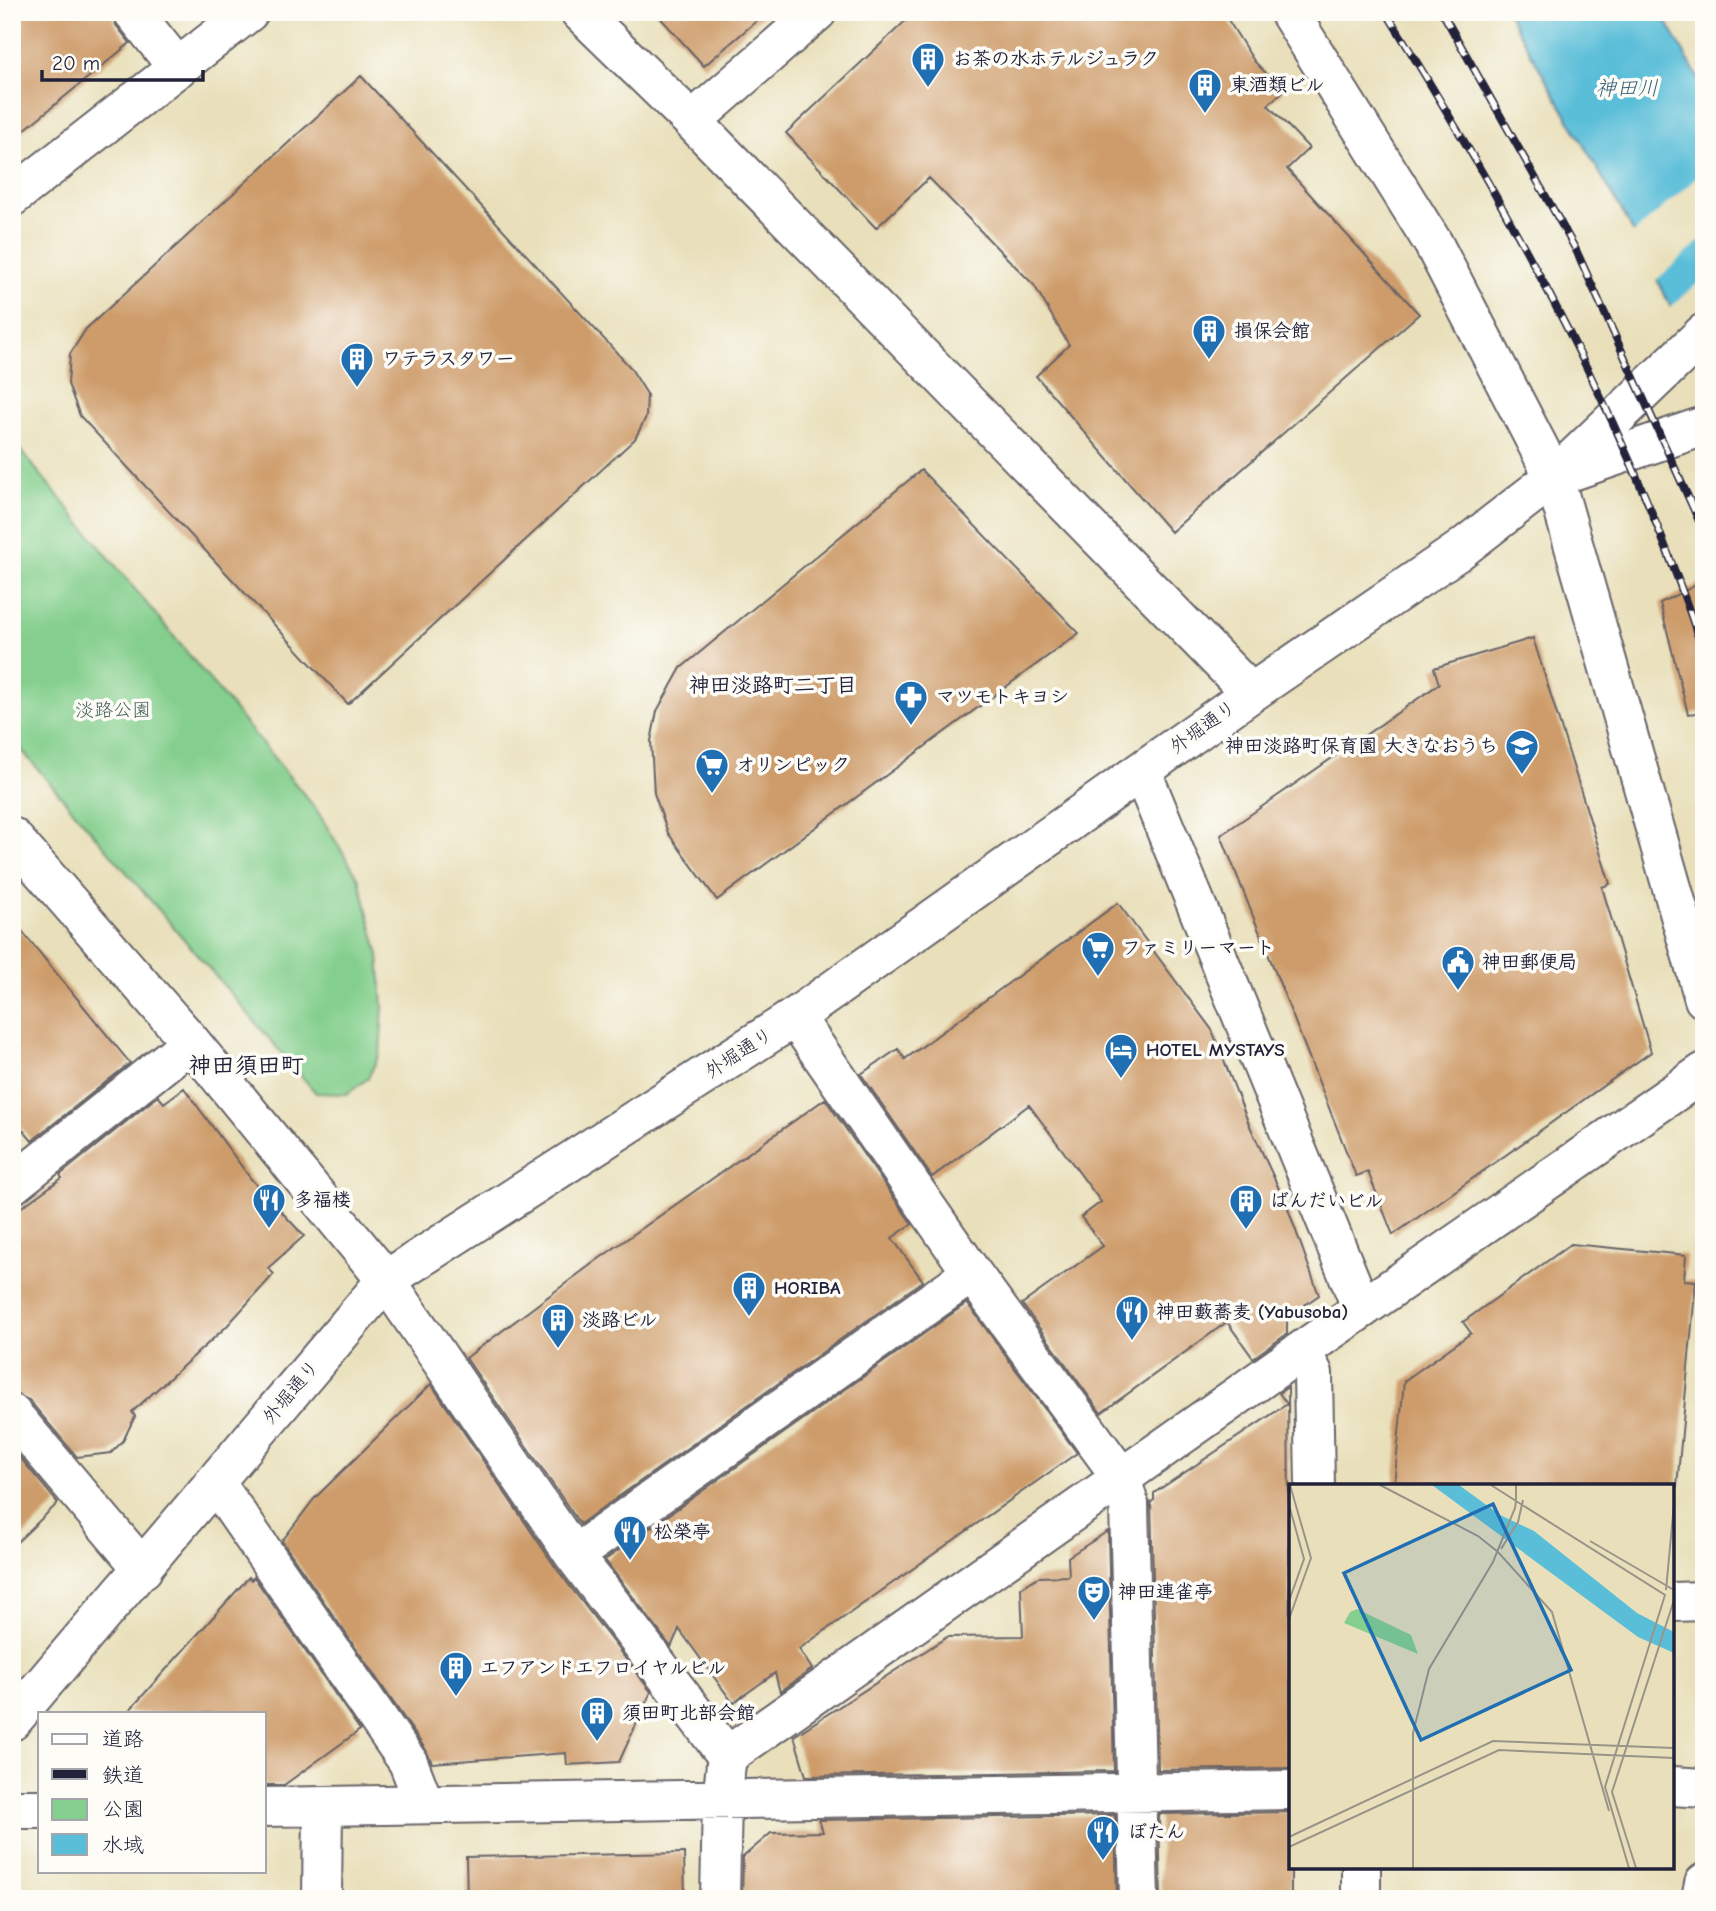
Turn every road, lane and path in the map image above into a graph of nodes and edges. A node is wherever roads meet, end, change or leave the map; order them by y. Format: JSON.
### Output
{"nodes":[{"id":1,"x":133,"y":12,"type":"edge"},
{"id":2,"x":249,"y":12,"type":"edge"},
{"id":3,"x":580,"y":12,"type":"edge"},
{"id":4,"x":817,"y":12,"type":"edge"},
{"id":5,"x":1289,"y":12,"type":"edge"},
{"id":6,"x":178,"y":68,"type":"junction"},
{"id":7,"x":692,"y":121,"type":"junction"},
{"id":8,"x":12,"y":197,"type":"edge"},
{"id":9,"x":1693,"y":343,"type":"edge"},
{"id":10,"x":1704,"y":426,"type":"edge"},
{"id":11,"x":1554,"y":477,"type":"junction"},
{"id":12,"x":1251,"y":692,"type":"junction"},
{"id":13,"x":1142,"y":772,"type":"junction"},
{"id":14,"x":12,"y":836,"type":"edge"},
{"id":15,"x":1704,"y":999,"type":"edge"},
{"id":16,"x":794,"y":1017,"type":"junction"},
{"id":17,"x":191,"y":1042,"type":"junction"},
{"id":18,"x":1704,"y":1072,"type":"edge"},
{"id":19,"x":12,"y":1185,"type":"edge"},
{"id":20,"x":972,"y":1273,"type":"junction"},
{"id":21,"x":386,"y":1280,"type":"junction"},
{"id":22,"x":1362,"y":1310,"type":"junction"},
{"id":23,"x":1301,"y":1351,"type":"junction"},
{"id":24,"x":12,"y":1414,"type":"edge"},
{"id":25,"x":1121,"y":1477,"type":"junction"},
{"id":26,"x":215,"y":1482,"type":"junction"},
{"id":27,"x":1315,"y":1484,"type":"edge"},
{"id":28,"x":574,"y":1555,"type":"junction"},
{"id":29,"x":143,"y":1569,"type":"junction"},
{"id":30,"x":1704,"y":1601,"type":"edge"},
{"id":31,"x":1674,"y":1602,"type":"edge"},
{"id":32,"x":12,"y":1721,"type":"edge"},
{"id":33,"x":727,"y":1756,"type":"junction"},
{"id":34,"x":1674,"y":1786,"type":"edge"},
{"id":35,"x":1704,"y":1788,"type":"edge"},
{"id":36,"x":1289,"y":1790,"type":"edge"},
{"id":37,"x":1138,"y":1791,"type":"junction"},
{"id":38,"x":722,"y":1798,"type":"junction"},
{"id":39,"x":424,"y":1802,"type":"junction"},
{"id":40,"x":323,"y":1806,"type":"junction"},
{"id":41,"x":266,"y":1807,"type":"edge"},
{"id":42,"x":38,"y":1809,"type":"edge"},
{"id":43,"x":12,"y":1810,"type":"edge"},
{"id":44,"x":1361,"y":1869,"type":"edge"},
{"id":45,"x":1704,"y":1883,"type":"edge"},
{"id":46,"x":322,"y":1899,"type":"edge"},
{"id":47,"x":720,"y":1899,"type":"edge"},
{"id":48,"x":1139,"y":1899,"type":"edge"},
{"id":49,"x":1361,"y":1899,"type":"edge"},
{"id":50,"x":1701,"y":1899,"type":"edge"}],
"edges":[{"from":1,"to":6,"type":"street"},
{"from":2,"to":6,"type":"street"},
{"from":3,"to":7,"type":"street"},
{"from":4,"to":7,"type":"street"},
{"from":5,"to":11,"type":"street"},
{"from":6,"to":8,"type":"street"},
{"from":7,"to":12,"type":"street"},
{"from":9,"to":11,"type":"street","name":"外堀通り"},
{"from":10,"to":11,"type":"street","name":"外堀通り"},
{"from":11,"to":12,"type":"street","name":"外堀通り"},
{"from":11,"to":15,"type":"street"},
{"from":12,"to":13,"type":"street","name":"外堀通り"},
{"from":13,"to":16,"type":"street","name":"外堀通り"},
{"from":13,"to":22,"type":"street"},
{"from":14,"to":17,"type":"street"},
{"from":16,"to":20,"type":"street"},
{"from":16,"to":21,"type":"street","name":"外堀通り"},
{"from":17,"to":19,"type":"street"},
{"from":17,"to":21,"type":"street"},
{"from":18,"to":22,"type":"street"},
{"from":20,"to":25,"type":"street"},
{"from":20,"to":28,"type":"street"},
{"from":21,"to":26,"type":"street","name":"外堀通り"},
{"from":21,"to":28,"type":"street"},
{"from":22,"to":23,"type":"street"},
{"from":23,"to":25,"type":"street"},
{"from":23,"to":27,"type":"street"},
{"from":24,"to":29,"type":"street"},
{"from":25,"to":33,"type":"street"},
{"from":25,"to":37,"type":"street"},
{"from":26,"to":29,"type":"street","name":"外堀通り"},
{"from":26,"to":39,"type":"street"},
{"from":28,"to":33,"type":"street"},
{"from":29,"to":32,"type":"street","name":"外堀通り"},
{"from":30,"to":31,"type":"street"},
{"from":33,"to":38,"type":"street"},
{"from":34,"to":35,"type":"street"},
{"from":36,"to":37,"type":"street"},
{"from":37,"to":38,"type":"street"},
{"from":37,"to":48,"type":"street"},
{"from":38,"to":39,"type":"street"},
{"from":38,"to":47,"type":"street"},
{"from":39,"to":40,"type":"street"},
{"from":40,"to":41,"type":"street"},
{"from":40,"to":46,"type":"street"},
{"from":42,"to":43,"type":"street"},
{"from":44,"to":49,"type":"street"},
{"from":45,"to":50,"type":"street"}]}
